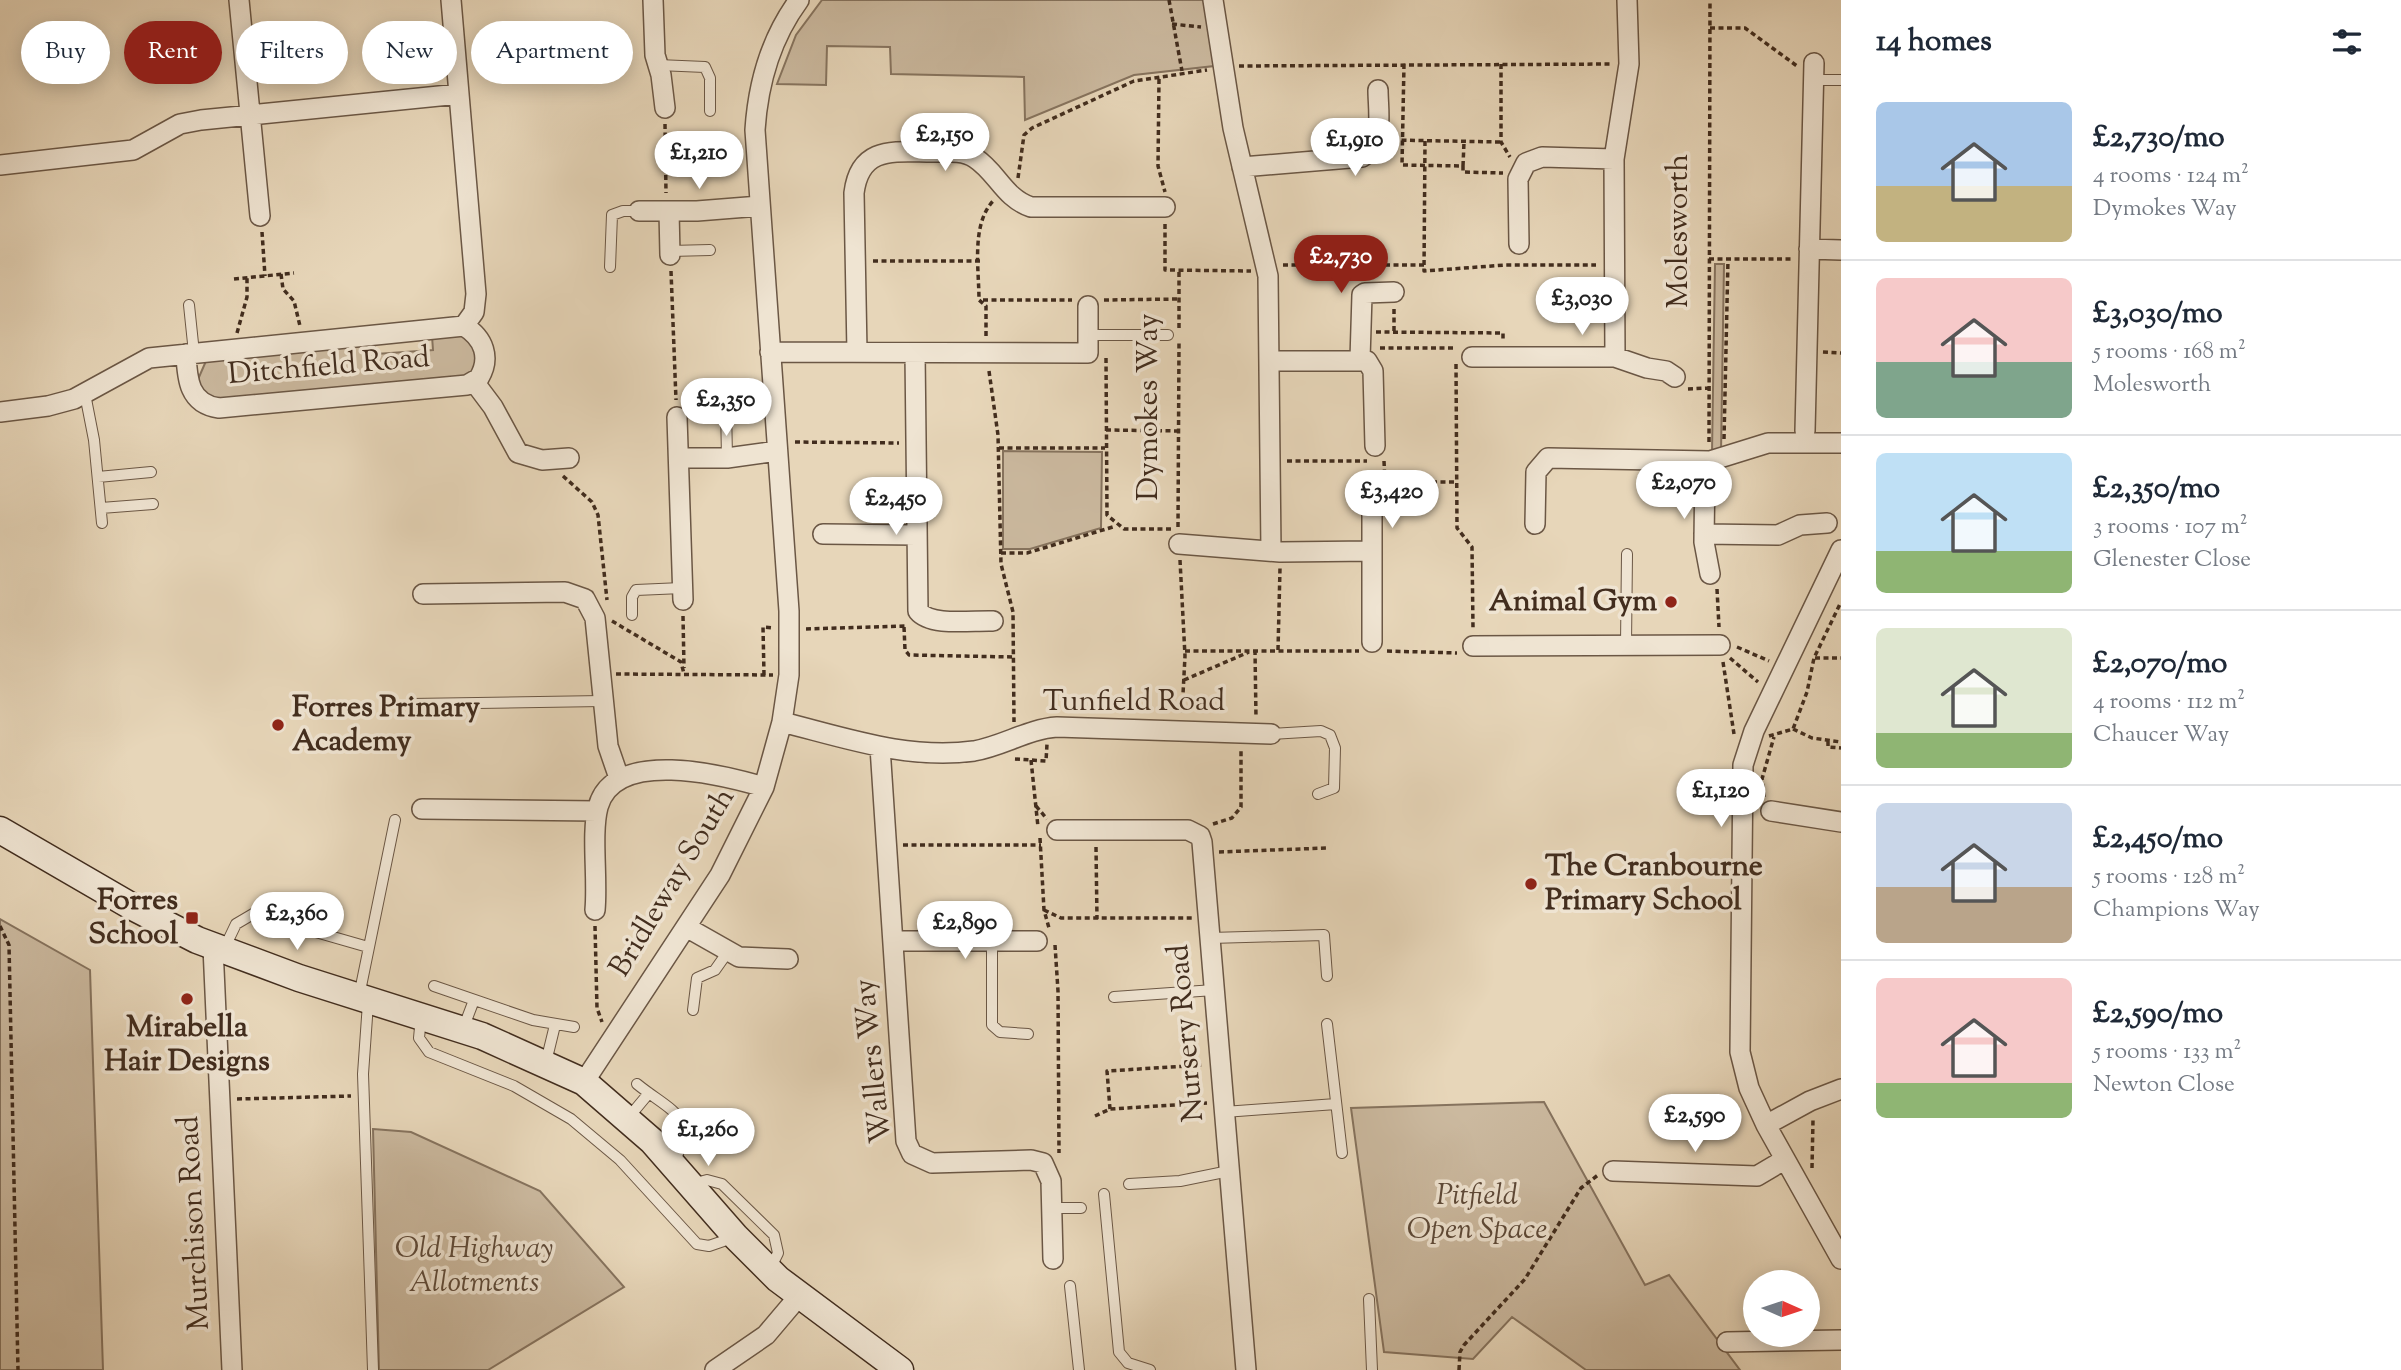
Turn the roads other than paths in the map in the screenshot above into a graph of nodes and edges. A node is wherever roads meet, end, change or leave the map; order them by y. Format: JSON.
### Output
{"nodes":[{"id":1,"x":239,"y":0,"type":"edge"},
{"id":2,"x":451,"y":0,"type":"edge"},
{"id":3,"x":653,"y":0,"type":"edge"},
{"id":4,"x":1627,"y":0,"type":"edge"},
{"id":5,"x":794,"y":2,"type":"edge"},
{"id":6,"x":1220,"y":3,"type":"edge"},
{"id":7,"x":657,"y":65,"type":"junction"},
{"id":8,"x":1814,"y":74,"type":"joint"},
{"id":9,"x":1841,"y":80,"type":"edge"},
{"id":10,"x":1378,"y":90,"type":"dead end"},
{"id":11,"x":459,"y":94,"type":"junction"},
{"id":12,"x":664,"y":108,"type":"road end"},
{"id":13,"x":710,"y":111,"type":"dead end"},
{"id":14,"x":251,"y":114,"type":"junction"},
{"id":15,"x":1614,"y":159,"type":"junction"},
{"id":16,"x":0,"y":165,"type":"edge"},
{"id":17,"x":1241,"y":167,"type":"junction"},
{"id":18,"x":760,"y":206,"type":"junction"},
{"id":19,"x":1165,"y":207,"type":"road end"},
{"id":20,"x":639,"y":211,"type":"joint"},
{"id":21,"x":667,"y":211,"type":"junction"},
{"id":22,"x":260,"y":216,"type":"road end"},
{"id":23,"x":1519,"y":244,"type":"dead end"},
{"id":24,"x":710,"y":250,"type":"dead end"},
{"id":25,"x":1841,"y":250,"type":"edge"},
{"id":26,"x":670,"y":253,"type":"joint"},
{"id":27,"x":1809,"y":254,"type":"junction"},
{"id":28,"x":610,"y":267,"type":"dead end"},
{"id":29,"x":1394,"y":292,"type":"dead end"},
{"id":30,"x":189,"y":305,"type":"dead end"},
{"id":31,"x":1088,"y":306,"type":"dead end"},
{"id":32,"x":464,"y":326,"type":"junction"},
{"id":33,"x":1097,"y":335,"type":"junction"},
{"id":34,"x":1168,"y":335,"type":"dead end"},
{"id":35,"x":1360,"y":347,"type":"junction"},
{"id":36,"x":1464,"y":351,"type":"road end"},
{"id":37,"x":770,"y":352,"type":"junction"},
{"id":38,"x":857,"y":352,"type":"junction"},
{"id":39,"x":190,"y":353,"type":"junction"},
{"id":40,"x":915,"y":353,"type":"junction"},
{"id":41,"x":1615,"y":357,"type":"junction"},
{"id":42,"x":1271,"y":361,"type":"junction"},
{"id":43,"x":1675,"y":377,"type":"dead end"},
{"id":44,"x":475,"y":383,"type":"junction"},
{"id":45,"x":85,"y":394,"type":"junction"},
{"id":46,"x":726,"y":407,"type":"dead end"},
{"id":47,"x":0,"y":412,"type":"edge"},
{"id":48,"x":677,"y":417,"type":"road end"},
{"id":49,"x":1805,"y":431,"type":"dead end"},
{"id":50,"x":1841,"y":443,"type":"edge"},
{"id":51,"x":1375,"y":446,"type":"dead end"},
{"id":52,"x":776,"y":447,"type":"junction"},
{"id":53,"x":569,"y":458,"type":"dead end"},
{"id":54,"x":679,"y":458,"type":"junction"},
{"id":55,"x":727,"y":458,"type":"junction"},
{"id":56,"x":1713,"y":460,"type":"junction"},
{"id":57,"x":151,"y":472,"type":"dead end"},
{"id":58,"x":98,"y":477,"type":"junction"},
{"id":59,"x":153,"y":504,"type":"dead end"},
{"id":60,"x":101,"y":508,"type":"junction"},
{"id":61,"x":1372,"y":509,"type":"dead end"},
{"id":62,"x":102,"y":523,"type":"dead end"},
{"id":63,"x":1827,"y":523,"type":"dead end"},
{"id":64,"x":1535,"y":524,"type":"dead end"},
{"id":65,"x":823,"y":534,"type":"dead end"},
{"id":66,"x":1704,"y":534,"type":"junction"},
{"id":67,"x":916,"y":535,"type":"junction"},
{"id":68,"x":1179,"y":536,"type":"road end"},
{"id":69,"x":1841,"y":550,"type":"edge"},
{"id":70,"x":1372,"y":551,"type":"junction"},
{"id":71,"x":1276,"y":552,"type":"junction"},
{"id":72,"x":1627,"y":554,"type":"dead end"},
{"id":73,"x":1710,"y":573,"type":"road end"},
{"id":74,"x":423,"y":594,"type":"dead end"},
{"id":75,"x":683,"y":594,"type":"joint"},
{"id":76,"x":632,"y":615,"type":"dead end"},
{"id":77,"x":993,"y":621,"type":"dead end"},
{"id":78,"x":1626,"y":644,"type":"junction"},
{"id":79,"x":1720,"y":645,"type":"road end"},
{"id":80,"x":1473,"y":646,"type":"road end"},
{"id":81,"x":1376,"y":648,"type":"road end"},
{"id":82,"x":602,"y":701,"type":"junction"},
{"id":83,"x":411,"y":704,"type":"dead end"},
{"id":84,"x":782,"y":722,"type":"junction"},
{"id":85,"x":1256,"y":733,"type":"joint"},
{"id":86,"x":880,"y":747,"type":"junction"},
{"id":87,"x":619,"y":778,"type":"junction"},
{"id":88,"x":764,"y":787,"type":"junction"},
{"id":89,"x":1318,"y":794,"type":"dead end"},
{"id":90,"x":422,"y":809,"type":"dead end"},
{"id":91,"x":597,"y":811,"type":"junction"},
{"id":92,"x":1771,"y":811,"type":"road end"},
{"id":93,"x":395,"y":820,"type":"dead end"},
{"id":94,"x":1841,"y":822,"type":"edge"},
{"id":95,"x":0,"y":830,"type":"edge"},
{"id":96,"x":1057,"y":830,"type":"dead end"},
{"id":97,"x":595,"y":910,"type":"road end"},
{"id":98,"x":686,"y":927,"type":"junction"},
{"id":99,"x":1210,"y":938,"type":"junction"},
{"id":100,"x":892,"y":941,"type":"junction"},
{"id":101,"x":992,"y":941,"type":"junction"},
{"id":102,"x":1037,"y":941,"type":"dead end"},
{"id":103,"x":368,"y":947,"type":"junction"},
{"id":104,"x":218,"y":949,"type":"junction"},
{"id":105,"x":727,"y":953,"type":"junction"},
{"id":106,"x":788,"y":959,"type":"dead end"},
{"id":107,"x":1327,"y":976,"type":"dead end"},
{"id":108,"x":434,"y":986,"type":"dead end"},
{"id":109,"x":1214,"y":990,"type":"junction"},
{"id":110,"x":1114,"y":997,"type":"dead end"},
{"id":111,"x":364,"y":998,"type":"junction"},
{"id":112,"x":474,"y":1000,"type":"junction"},
{"id":113,"x":693,"y":1010,"type":"dead end"},
{"id":114,"x":421,"y":1016,"type":"junction"},
{"id":115,"x":1327,"y":1024,"type":"dead end"},
{"id":116,"x":555,"y":1025,"type":"junction"},
{"id":117,"x":574,"y":1027,"type":"dead end"},
{"id":118,"x":463,"y":1030,"type":"junction"},
{"id":119,"x":1028,"y":1034,"type":"dead end"},
{"id":120,"x":546,"y":1063,"type":"junction"},
{"id":121,"x":584,"y":1082,"type":"junction"},
{"id":122,"x":637,"y":1084,"type":"dead end"},
{"id":123,"x":1841,"y":1089,"type":"edge"},
{"id":124,"x":649,"y":1093,"type":"junction"},
{"id":125,"x":1336,"y":1104,"type":"junction"},
{"id":126,"x":1223,"y":1107,"type":"junction"},
{"id":127,"x":628,"y":1118,"type":"junction"},
{"id":128,"x":1766,"y":1125,"type":"junction"},
{"id":129,"x":1342,"y":1153,"type":"dead end"},
{"id":130,"x":1784,"y":1160,"type":"junction"},
{"id":131,"x":673,"y":1163,"type":"junction"},
{"id":132,"x":1229,"y":1171,"type":"junction"},
{"id":133,"x":1614,"y":1171,"type":"road end"},
{"id":134,"x":1129,"y":1184,"type":"dead end"},
{"id":135,"x":691,"y":1185,"type":"junction"},
{"id":136,"x":1104,"y":1194,"type":"dead end"},
{"id":137,"x":1052,"y":1208,"type":"junction"},
{"id":138,"x":1081,"y":1209,"type":"dead end"},
{"id":139,"x":736,"y":1237,"type":"junction"},
{"id":140,"x":1053,"y":1259,"type":"dead end"},
{"id":141,"x":1841,"y":1259,"type":"edge"},
{"id":142,"x":769,"y":1270,"type":"junction"},
{"id":143,"x":1070,"y":1286,"type":"dead end"},
{"id":144,"x":799,"y":1296,"type":"junction"},
{"id":145,"x":1368,"y":1299,"type":"dead end"},
{"id":146,"x":1841,"y":1340,"type":"edge"},
{"id":147,"x":1727,"y":1342,"type":"dead end"},
{"id":148,"x":232,"y":1370,"type":"edge"},
{"id":149,"x":373,"y":1370,"type":"edge"},
{"id":150,"x":715,"y":1370,"type":"edge"},
{"id":151,"x":900,"y":1370,"type":"edge"},
{"id":152,"x":1079,"y":1370,"type":"edge"},
{"id":153,"x":1150,"y":1370,"type":"edge"},
{"id":154,"x":1246,"y":1370,"type":"edge"},
{"id":155,"x":1372,"y":1370,"type":"edge"}],
"edges":[{"from":1,"to":14,"type":"street"},
{"from":2,"to":11,"type":"street","name":"Ditchfield Road"},
{"from":3,"to":7,"type":"street"},
{"from":4,"to":15,"type":"street"},
{"from":5,"to":18,"type":"street","name":"Bridleway South"},
{"from":6,"to":17,"type":"street"},
{"from":7,"to":12,"type":"street"},
{"from":7,"to":13,"type":"lane"},
{"from":8,"to":9,"type":"lane"},
{"from":8,"to":27,"type":"street"},
{"from":10,"to":17,"type":"street"},
{"from":11,"to":14,"type":"street"},
{"from":11,"to":32,"type":"street","name":"Ditchfield Road"},
{"from":14,"to":16,"type":"street"},
{"from":14,"to":22,"type":"street"},
{"from":15,"to":23,"type":"street"},
{"from":15,"to":41,"type":"street"},
{"from":17,"to":42,"type":"street"},
{"from":18,"to":21,"type":"street"},
{"from":18,"to":37,"type":"street","name":"Bridleway South"},
{"from":19,"to":38,"type":"street"},
{"from":20,"to":21,"type":"street"},
{"from":20,"to":28,"type":"lane"},
{"from":21,"to":26,"type":"street"},
{"from":24,"to":26,"type":"lane"},
{"from":25,"to":27,"type":"street"},
{"from":27,"to":49,"type":"street"},
{"from":29,"to":35,"type":"street"},
{"from":30,"to":39,"type":"lane"},
{"from":31,"to":33,"type":"street"},
{"from":32,"to":39,"type":"street","name":"Ditchfield Road"},
{"from":32,"to":44,"type":"street","name":"Ditchfield Road"},
{"from":33,"to":34,"type":"lane"},
{"from":33,"to":40,"type":"street"},
{"from":35,"to":42,"type":"street"},
{"from":35,"to":51,"type":"street"},
{"from":36,"to":41,"type":"street"},
{"from":37,"to":38,"type":"street"},
{"from":37,"to":52,"type":"street","name":"Bridleway South"},
{"from":38,"to":40,"type":"street"},
{"from":39,"to":44,"type":"street","name":"Ditchfield Road"},
{"from":39,"to":45,"type":"street","name":"Ditchfield Road"},
{"from":40,"to":67,"type":"street"},
{"from":41,"to":43,"type":"street"},
{"from":42,"to":71,"type":"street"},
{"from":44,"to":53,"type":"street","name":"Ditchfield Road"},
{"from":45,"to":47,"type":"street","name":"Ditchfield Road"},
{"from":45,"to":58,"type":"lane"},
{"from":46,"to":55,"type":"lane"},
{"from":48,"to":54,"type":"street"},
{"from":50,"to":56,"type":"street"},
{"from":52,"to":55,"type":"street"},
{"from":52,"to":84,"type":"street","name":"Bridleway South"},
{"from":54,"to":55,"type":"street"},
{"from":54,"to":75,"type":"street"},
{"from":56,"to":64,"type":"street"},
{"from":56,"to":66,"type":"street"},
{"from":57,"to":58,"type":"lane"},
{"from":58,"to":60,"type":"lane"},
{"from":59,"to":60,"type":"lane"},
{"from":60,"to":62,"type":"lane"},
{"from":61,"to":70,"type":"street"},
{"from":63,"to":66,"type":"street"},
{"from":65,"to":67,"type":"street"},
{"from":66,"to":73,"type":"street"},
{"from":67,"to":77,"type":"street"},
{"from":68,"to":71,"type":"street"},
{"from":69,"to":128,"type":"street"},
{"from":70,"to":71,"type":"street"},
{"from":70,"to":81,"type":"street"},
{"from":72,"to":78,"type":"lane"},
{"from":74,"to":82,"type":"street"},
{"from":75,"to":76,"type":"lane"},
{"from":78,"to":79,"type":"street"},
{"from":78,"to":80,"type":"street"},
{"from":82,"to":83,"type":"lane"},
{"from":82,"to":87,"type":"street"},
{"from":84,"to":86,"type":"street","name":"Tunfield Road"},
{"from":84,"to":88,"type":"street","name":"Bridleway South"},
{"from":85,"to":86,"type":"street","name":"Tunfield Road"},
{"from":85,"to":89,"type":"lane"},
{"from":86,"to":100,"type":"street","name":"Wallers Way"},
{"from":87,"to":88,"type":"street"},
{"from":87,"to":91,"type":"street"},
{"from":88,"to":98,"type":"street","name":"Bridleway South"},
{"from":90,"to":91,"type":"street"},
{"from":91,"to":97,"type":"street"},
{"from":92,"to":94,"type":"street"},
{"from":93,"to":103,"type":"lane"},
{"from":95,"to":104,"type":"street"},
{"from":96,"to":99,"type":"street","name":"Nursery Road"},
{"from":98,"to":105,"type":"street"},
{"from":98,"to":121,"type":"street","name":"Bridleway South"},
{"from":99,"to":107,"type":"lane"},
{"from":99,"to":109,"type":"street","name":"Nursery Road"},
{"from":100,"to":101,"type":"street","name":"Wallers Way"},
{"from":100,"to":137,"type":"street","name":"Wallers Way"},
{"from":101,"to":102,"type":"street","name":"Wallers Way"},
{"from":101,"to":119,"type":"lane"},
{"from":103,"to":104,"type":"lane"},
{"from":103,"to":111,"type":"lane"},
{"from":104,"to":111,"type":"street"},
{"from":104,"to":148,"type":"street","name":"Murchison Road"},
{"from":105,"to":106,"type":"street"},
{"from":105,"to":113,"type":"lane"},
{"from":108,"to":112,"type":"lane"},
{"from":109,"to":110,"type":"lane"},
{"from":109,"to":126,"type":"street","name":"Nursery Road"},
{"from":111,"to":114,"type":"street"},
{"from":111,"to":149,"type":"lane"},
{"from":112,"to":116,"type":"lane"},
{"from":112,"to":118,"type":"lane"},
{"from":114,"to":118,"type":"street"},
{"from":114,"to":139,"type":"lane"},
{"from":115,"to":125,"type":"lane"},
{"from":116,"to":117,"type":"lane"},
{"from":116,"to":120,"type":"lane"},
{"from":118,"to":120,"type":"street"},
{"from":120,"to":121,"type":"street"},
{"from":121,"to":127,"type":"street"},
{"from":122,"to":124,"type":"lane"},
{"from":123,"to":128,"type":"street"},
{"from":124,"to":127,"type":"lane"},
{"from":124,"to":131,"type":"lane"},
{"from":125,"to":126,"type":"lane"},
{"from":125,"to":129,"type":"lane"},
{"from":126,"to":132,"type":"street","name":"Nursery Road"},
{"from":127,"to":131,"type":"street"},
{"from":128,"to":130,"type":"street"},
{"from":130,"to":133,"type":"street"},
{"from":130,"to":141,"type":"street"},
{"from":131,"to":135,"type":"street"},
{"from":132,"to":134,"type":"lane"},
{"from":132,"to":154,"type":"street","name":"Nursery Road"},
{"from":135,"to":139,"type":"street"},
{"from":135,"to":142,"type":"lane"},
{"from":136,"to":153,"type":"lane"},
{"from":137,"to":138,"type":"lane"},
{"from":137,"to":140,"type":"street"},
{"from":139,"to":142,"type":"street"},
{"from":142,"to":144,"type":"street"},
{"from":143,"to":152,"type":"lane"},
{"from":144,"to":150,"type":"street"},
{"from":144,"to":151,"type":"street"},
{"from":145,"to":155,"type":"lane"},
{"from":146,"to":147,"type":"street"}]}
